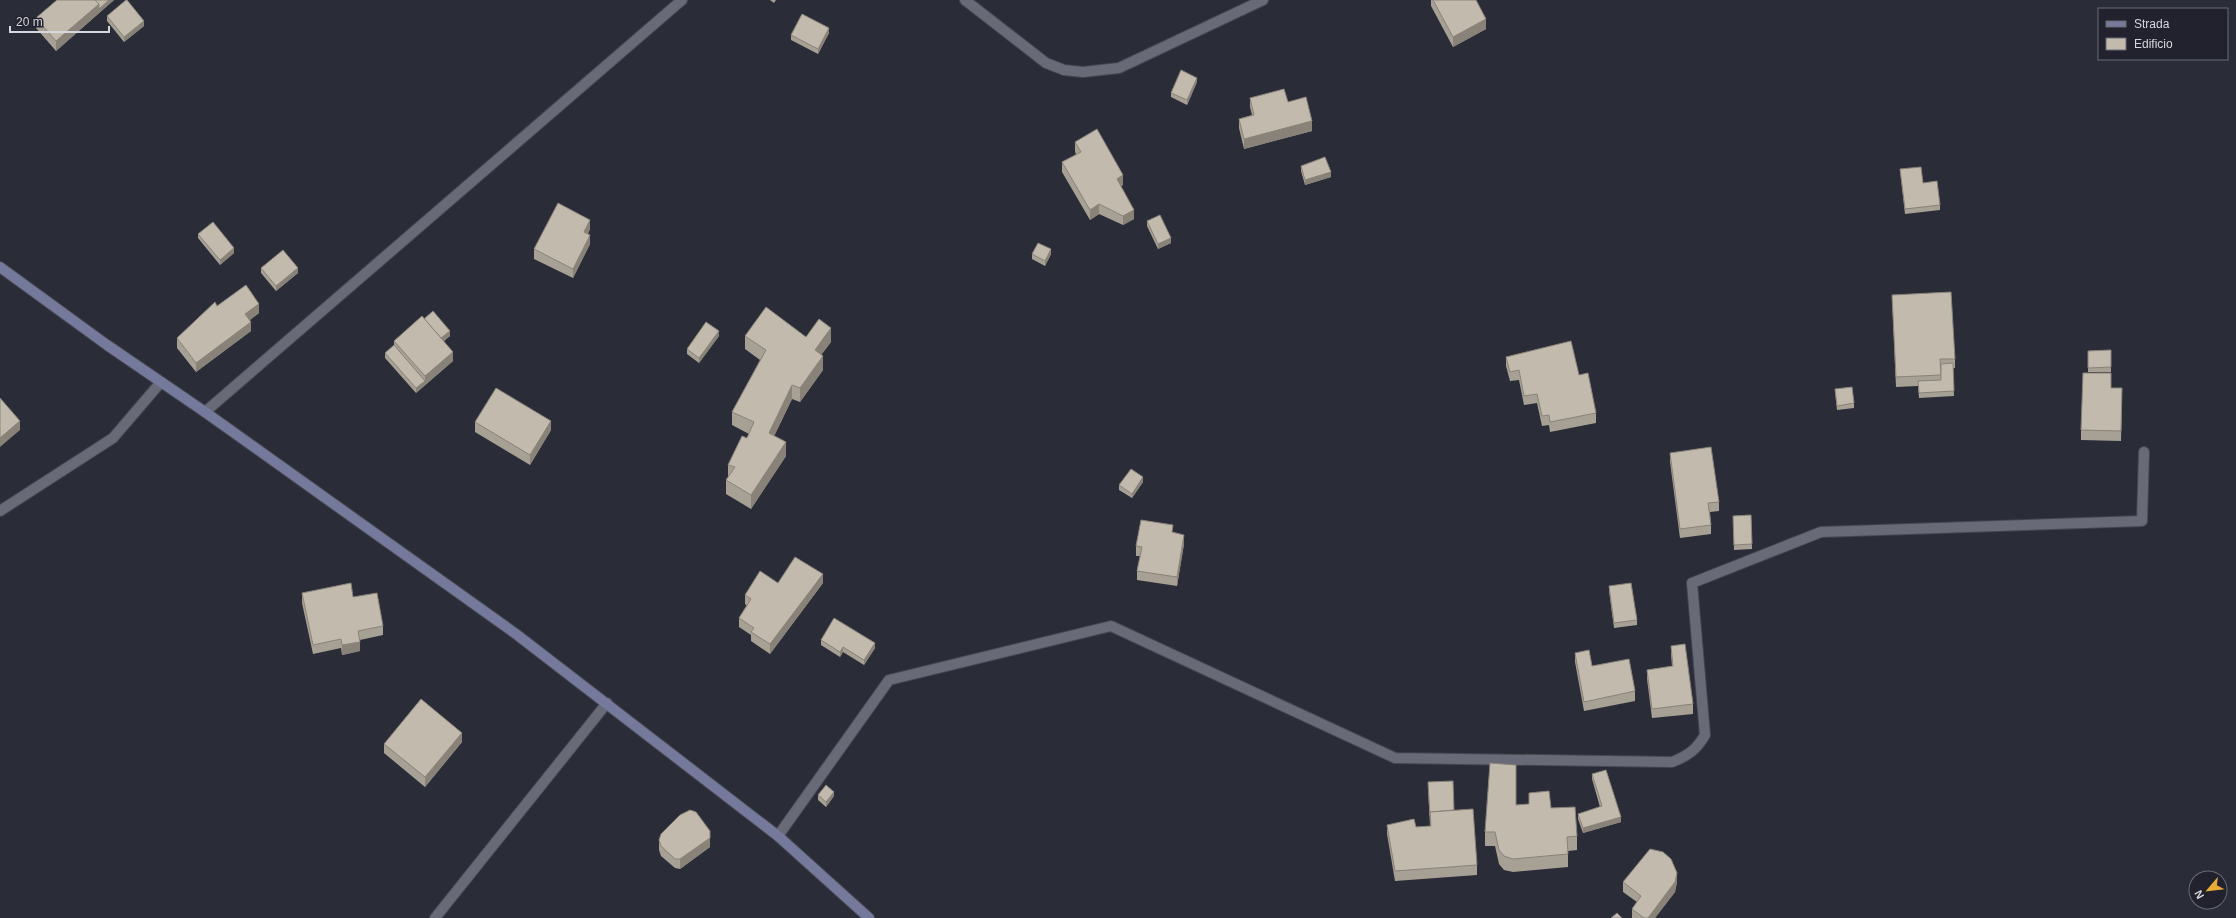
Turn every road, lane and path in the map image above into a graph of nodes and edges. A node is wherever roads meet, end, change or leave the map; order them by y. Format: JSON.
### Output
{"nodes":[{"id":1,"x":682,"y":0,"type":"edge"},
{"id":2,"x":965,"y":0,"type":"edge"},
{"id":3,"x":1263,"y":0,"type":"edge"},
{"id":4,"x":0,"y":267,"type":"edge"},
{"id":5,"x":161,"y":382,"type":"junction"},
{"id":6,"x":205,"y":412,"type":"junction"},
{"id":7,"x":2144,"y":452,"type":"dead end"},
{"id":8,"x":0,"y":511,"type":"edge"},
{"id":9,"x":607,"y":703,"type":"junction"},
{"id":10,"x":778,"y":836,"type":"junction"},
{"id":11,"x":434,"y":918,"type":"edge"},
{"id":12,"x":869,"y":918,"type":"edge"}],
"edges":[{"from":1,"to":6,"type":"street"},
{"from":2,"to":3,"type":"street"},
{"from":4,"to":5,"type":"main road"},
{"from":5,"to":6,"type":"main road"},
{"from":5,"to":8,"type":"street"},
{"from":6,"to":9,"type":"main road"},
{"from":7,"to":10,"type":"street"},
{"from":9,"to":10,"type":"main road"},
{"from":9,"to":11,"type":"street"},
{"from":10,"to":12,"type":"main road"}]}
